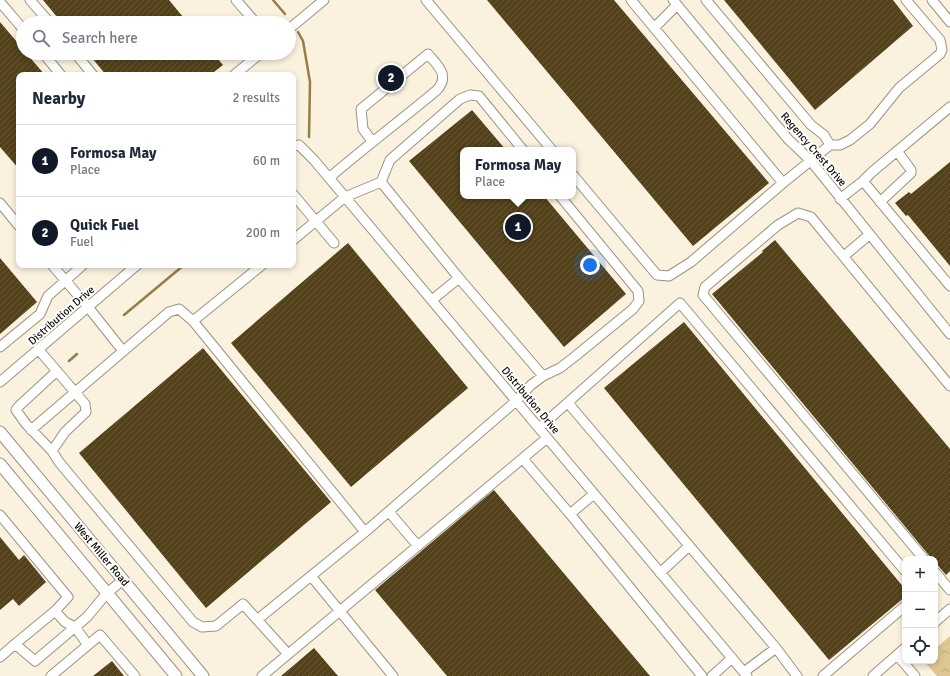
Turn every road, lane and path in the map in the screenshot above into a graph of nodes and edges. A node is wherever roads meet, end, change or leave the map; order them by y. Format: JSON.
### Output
{"nodes":[{"id":1,"x":30,"y":0,"type":"edge"},
{"id":2,"x":236,"y":0,"type":"edge"},
{"id":3,"x":324,"y":0,"type":"edge"},
{"id":4,"x":426,"y":0,"type":"edge"},
{"id":5,"x":631,"y":0,"type":"edge"},
{"id":6,"x":706,"y":0,"type":"edge"},
{"id":7,"x":906,"y":0,"type":"edge"},
{"id":8,"x":932,"y":0,"type":"edge"},
{"id":9,"x":0,"y":2,"type":"edge"},
{"id":10,"x":675,"y":3,"type":"edge"},
{"id":11,"x":44,"y":16,"type":"edge"},
{"id":12,"x":250,"y":16,"type":"edge"},
{"id":13,"x":16,"y":21,"type":"edge"},
{"id":14,"x":950,"y":22,"type":"edge"},
{"id":15,"x":296,"y":23,"type":"edge"},
{"id":16,"x":654,"y":28,"type":"junction"},
{"id":17,"x":49,"y":60,"type":"edge"},
{"id":18,"x":81,"y":60,"type":"edge"},
{"id":19,"x":252,"y":60,"type":"edge"},
{"id":20,"x":59,"y":72,"type":"edge"},
{"id":21,"x":91,"y":72,"type":"edge"},
{"id":22,"x":238,"y":72,"type":"edge"},
{"id":23,"x":950,"y":107,"type":"edge"},
{"id":24,"x":372,"y":141,"type":"junction"},
{"id":25,"x":830,"y":145,"type":"junction"},
{"id":26,"x":296,"y":146,"type":"edge"},
{"id":27,"x":521,"y":147,"type":"edge"},
{"id":28,"x":549,"y":147,"type":"edge"},
{"id":29,"x":897,"y":151,"type":"junction"},
{"id":30,"x":810,"y":160,"type":"junction"},
{"id":31,"x":329,"y":178,"type":"junction"},
{"id":32,"x":576,"y":179,"type":"edge"},
{"id":33,"x":863,"y":181,"type":"junction"},
{"id":34,"x":380,"y":182,"type":"junction"},
{"id":35,"x":783,"y":183,"type":"junction"},
{"id":36,"x":345,"y":197,"type":"junction"},
{"id":37,"x":296,"y":198,"type":"edge"},
{"id":38,"x":562,"y":199,"type":"edge"},
{"id":39,"x":840,"y":199,"type":"junction"},
{"id":40,"x":880,"y":202,"type":"junction"},
{"id":41,"x":0,"y":203,"type":"edge"},
{"id":42,"x":316,"y":221,"type":"junction"},
{"id":43,"x":16,"y":222,"type":"edge"},
{"id":44,"x":869,"y":235,"type":"junction"},
{"id":45,"x":296,"y":238,"type":"edge"},
{"id":46,"x":334,"y":243,"type":"dead end"},
{"id":47,"x":844,"y":256,"type":"junction"},
{"id":48,"x":55,"y":268,"type":"edge"},
{"id":49,"x":79,"y":268,"type":"edge"},
{"id":50,"x":134,"y":268,"type":"edge"},
{"id":51,"x":258,"y":268,"type":"edge"},
{"id":52,"x":459,"y":278,"type":"junction"},
{"id":53,"x":65,"y":280,"type":"junction"},
{"id":54,"x":950,"y":286,"type":"edge"},
{"id":55,"x":432,"y":300,"type":"junction"},
{"id":56,"x":88,"y":307,"type":"junction"},
{"id":57,"x":193,"y":321,"type":"junction"},
{"id":58,"x":950,"y":334,"type":"edge"},
{"id":59,"x":0,"y":347,"type":"edge"},
{"id":60,"x":38,"y":350,"type":"junction"},
{"id":61,"x":123,"y":351,"type":"junction"},
{"id":62,"x":57,"y":371,"type":"junction"},
{"id":63,"x":543,"y":376,"type":"junction"},
{"id":64,"x":0,"y":382,"type":"edge"},
{"id":65,"x":950,"y":386,"type":"edge"},
{"id":66,"x":75,"y":392,"type":"junction"},
{"id":67,"x":516,"y":401,"type":"junction"},
{"id":68,"x":568,"y":403,"type":"junction"},
{"id":69,"x":539,"y":428,"type":"junction"},
{"id":70,"x":31,"y":430,"type":"junction"},
{"id":71,"x":0,"y":432,"type":"edge"},
{"id":72,"x":548,"y":438,"type":"junction"},
{"id":73,"x":52,"y":451,"type":"junction"},
{"id":74,"x":523,"y":459,"type":"junction"},
{"id":75,"x":0,"y":464,"type":"edge"},
{"id":76,"x":594,"y":494,"type":"junction"},
{"id":77,"x":389,"y":512,"type":"junction"},
{"id":78,"x":570,"y":514,"type":"junction"},
{"id":79,"x":0,"y":515,"type":"edge"},
{"id":80,"x":365,"y":532,"type":"junction"},
{"id":81,"x":418,"y":546,"type":"junction"},
{"id":82,"x":689,"y":546,"type":"junction"},
{"id":83,"x":921,"y":556,"type":"edge"},
{"id":84,"x":902,"y":567,"type":"edge"},
{"id":85,"x":660,"y":573,"type":"junction"},
{"id":86,"x":311,"y":576,"type":"junction"},
{"id":87,"x":938,"y":576,"type":"edge"},
{"id":88,"x":123,"y":580,"type":"junction"},
{"id":89,"x":950,"y":590,"type":"edge"},
{"id":90,"x":107,"y":593,"type":"junction"},
{"id":91,"x":902,"y":609,"type":"edge"},
{"id":92,"x":950,"y":609,"type":"edge"},
{"id":93,"x":55,"y":611,"type":"junction"},
{"id":94,"x":340,"y":611,"type":"junction"},
{"id":95,"x":938,"y":619,"type":"edge"},
{"id":96,"x":257,"y":620,"type":"junction"},
{"id":97,"x":75,"y":627,"type":"junction"},
{"id":98,"x":15,"y":644,"type":"junction"},
{"id":99,"x":88,"y":645,"type":"junction"},
{"id":100,"x":776,"y":648,"type":"junction"},
{"id":101,"x":902,"y":651,"type":"edge"},
{"id":102,"x":288,"y":654,"type":"junction"},
{"id":103,"x":897,"y":655,"type":"junction"},
{"id":104,"x":0,"y":657,"type":"edge"},
{"id":105,"x":732,"y":658,"type":"junction"},
{"id":106,"x":745,"y":674,"type":"edge"},
{"id":107,"x":51,"y":676,"type":"edge"},
{"id":108,"x":136,"y":676,"type":"edge"},
{"id":109,"x":176,"y":676,"type":"edge"},
{"id":110,"x":203,"y":676,"type":"edge"},
{"id":111,"x":262,"y":676,"type":"edge"},
{"id":112,"x":393,"y":676,"type":"edge"},
{"id":113,"x":702,"y":676,"type":"edge"},
{"id":114,"x":712,"y":676,"type":"edge"},
{"id":115,"x":797,"y":676,"type":"edge"},
{"id":116,"x":823,"y":676,"type":"edge"},
{"id":117,"x":873,"y":676,"type":"edge"},
{"id":118,"x":915,"y":676,"type":"edge"}],
"edges":[{"from":1,"to":11,"type":"street"},
{"from":2,"to":12,"type":"street"},
{"from":3,"to":15,"type":"street"},
{"from":4,"to":28,"type":"street"},
{"from":5,"to":16,"type":"street"},
{"from":6,"to":25,"type":"street"},
{"from":7,"to":25,"type":"street"},
{"from":8,"to":14,"type":"street"},
{"from":9,"to":13,"type":"street"},
{"from":10,"to":16,"type":"street"},
{"from":10,"to":30,"type":"street","name":"Regency Crest Drive"},
{"from":16,"to":35,"type":"street"},
{"from":17,"to":20,"type":"street"},
{"from":18,"to":21,"type":"street"},
{"from":19,"to":22,"type":"street"},
{"from":23,"to":29,"type":"street"},
{"from":24,"to":24,"type":"street"},
{"from":24,"to":31,"type":"street"},
{"from":25,"to":30,"type":"street"},
{"from":26,"to":31,"type":"street","name":"Distribution Drive"},
{"from":27,"to":34,"type":"street"},
{"from":29,"to":33,"type":"street"},
{"from":29,"to":40,"type":"street"},
{"from":30,"to":35,"type":"street"},
{"from":30,"to":39,"type":"street","name":"Regency Crest Drive"},
{"from":31,"to":36,"type":"street","name":"Distribution Drive"},
{"from":32,"to":35,"type":"street"},
{"from":33,"to":39,"type":"street"},
{"from":33,"to":40,"type":"street"},
{"from":34,"to":36,"type":"street"},
{"from":34,"to":52,"type":"street"},
{"from":36,"to":42,"type":"street"},
{"from":36,"to":55,"type":"street","name":"Distribution Drive"},
{"from":37,"to":42,"type":"street"},
{"from":38,"to":63,"type":"street"},
{"from":39,"to":44,"type":"street","name":"Regency Crest Drive"},
{"from":40,"to":54,"type":"street"},
{"from":41,"to":43,"type":"street"},
{"from":42,"to":45,"type":"street"},
{"from":42,"to":46,"type":"street"},
{"from":44,"to":47,"type":"street"},
{"from":44,"to":58,"type":"street","name":"Regency Crest Drive"},
{"from":47,"to":65,"type":"street"},
{"from":47,"to":83,"type":"street"},
{"from":48,"to":53,"type":"street"},
{"from":49,"to":53,"type":"street"},
{"from":50,"to":56,"type":"street","name":"Distribution Drive"},
{"from":51,"to":57,"type":"street"},
{"from":52,"to":55,"type":"street"},
{"from":52,"to":63,"type":"street"},
{"from":53,"to":56,"type":"street"},
{"from":53,"to":59,"type":"street"},
{"from":55,"to":67,"type":"street","name":"Distribution Drive"},
{"from":56,"to":60,"type":"street","name":"Distribution Drive"},
{"from":56,"to":61,"type":"street"},
{"from":57,"to":61,"type":"street"},
{"from":57,"to":80,"type":"street"},
{"from":60,"to":62,"type":"street"},
{"from":60,"to":64,"type":"street","name":"Distribution Drive"},
{"from":61,"to":66,"type":"street"},
{"from":62,"to":66,"type":"street"},
{"from":62,"to":70,"type":"street"},
{"from":63,"to":67,"type":"street"},
{"from":66,"to":70,"type":"street"},
{"from":66,"to":73,"type":"street"},
{"from":67,"to":69,"type":"street","name":"Distribution Drive"},
{"from":67,"to":77,"type":"street"},
{"from":68,"to":69,"type":"street"},
{"from":68,"to":82,"type":"street"},
{"from":68,"to":84,"type":"street"},
{"from":69,"to":72,"type":"street","name":"Distribution Drive"},
{"from":70,"to":73,"type":"street"},
{"from":71,"to":88,"type":"main road","name":"West Miller Road"},
{"from":72,"to":74,"type":"street"},
{"from":72,"to":76,"type":"street","name":"Distribution Drive"},
{"from":73,"to":96,"type":"street"},
{"from":74,"to":78,"type":"street"},
{"from":74,"to":81,"type":"street"},
{"from":75,"to":90,"type":"main road","name":"West Miller Road"},
{"from":76,"to":78,"type":"street"},
{"from":76,"to":85,"type":"street","name":"Distribution Drive"},
{"from":77,"to":80,"type":"street"},
{"from":77,"to":81,"type":"street"},
{"from":78,"to":113,"type":"street"},
{"from":79,"to":93,"type":"street"},
{"from":80,"to":86,"type":"street"},
{"from":81,"to":94,"type":"street"},
{"from":82,"to":85,"type":"street"},
{"from":82,"to":100,"type":"street"},
{"from":85,"to":105,"type":"street","name":"Distribution Drive"},
{"from":86,"to":94,"type":"street"},
{"from":86,"to":96,"type":"street"},
{"from":87,"to":89,"type":"street"},
{"from":88,"to":90,"type":"street"},
{"from":88,"to":110,"type":"main road","name":"West Miller Road"},
{"from":90,"to":97,"type":"street"},
{"from":90,"to":109,"type":"main road","name":"West Miller Road"},
{"from":91,"to":116,"type":"street"},
{"from":92,"to":95,"type":"street"},
{"from":93,"to":97,"type":"street"},
{"from":93,"to":98,"type":"street"},
{"from":94,"to":102,"type":"street"},
{"from":94,"to":112,"type":"street"},
{"from":96,"to":102,"type":"street"},
{"from":97,"to":98,"type":"street"},
{"from":97,"to":99,"type":"street"},
{"from":98,"to":104,"type":"street"},
{"from":99,"to":107,"type":"street"},
{"from":99,"to":108,"type":"street"},
{"from":100,"to":106,"type":"street"},
{"from":100,"to":115,"type":"street"},
{"from":101,"to":103,"type":"street"},
{"from":102,"to":111,"type":"street"},
{"from":103,"to":117,"type":"street"},
{"from":103,"to":118,"type":"street"},
{"from":105,"to":106,"type":"street","name":"Distribution Drive"},
{"from":105,"to":114,"type":"street"}]}
